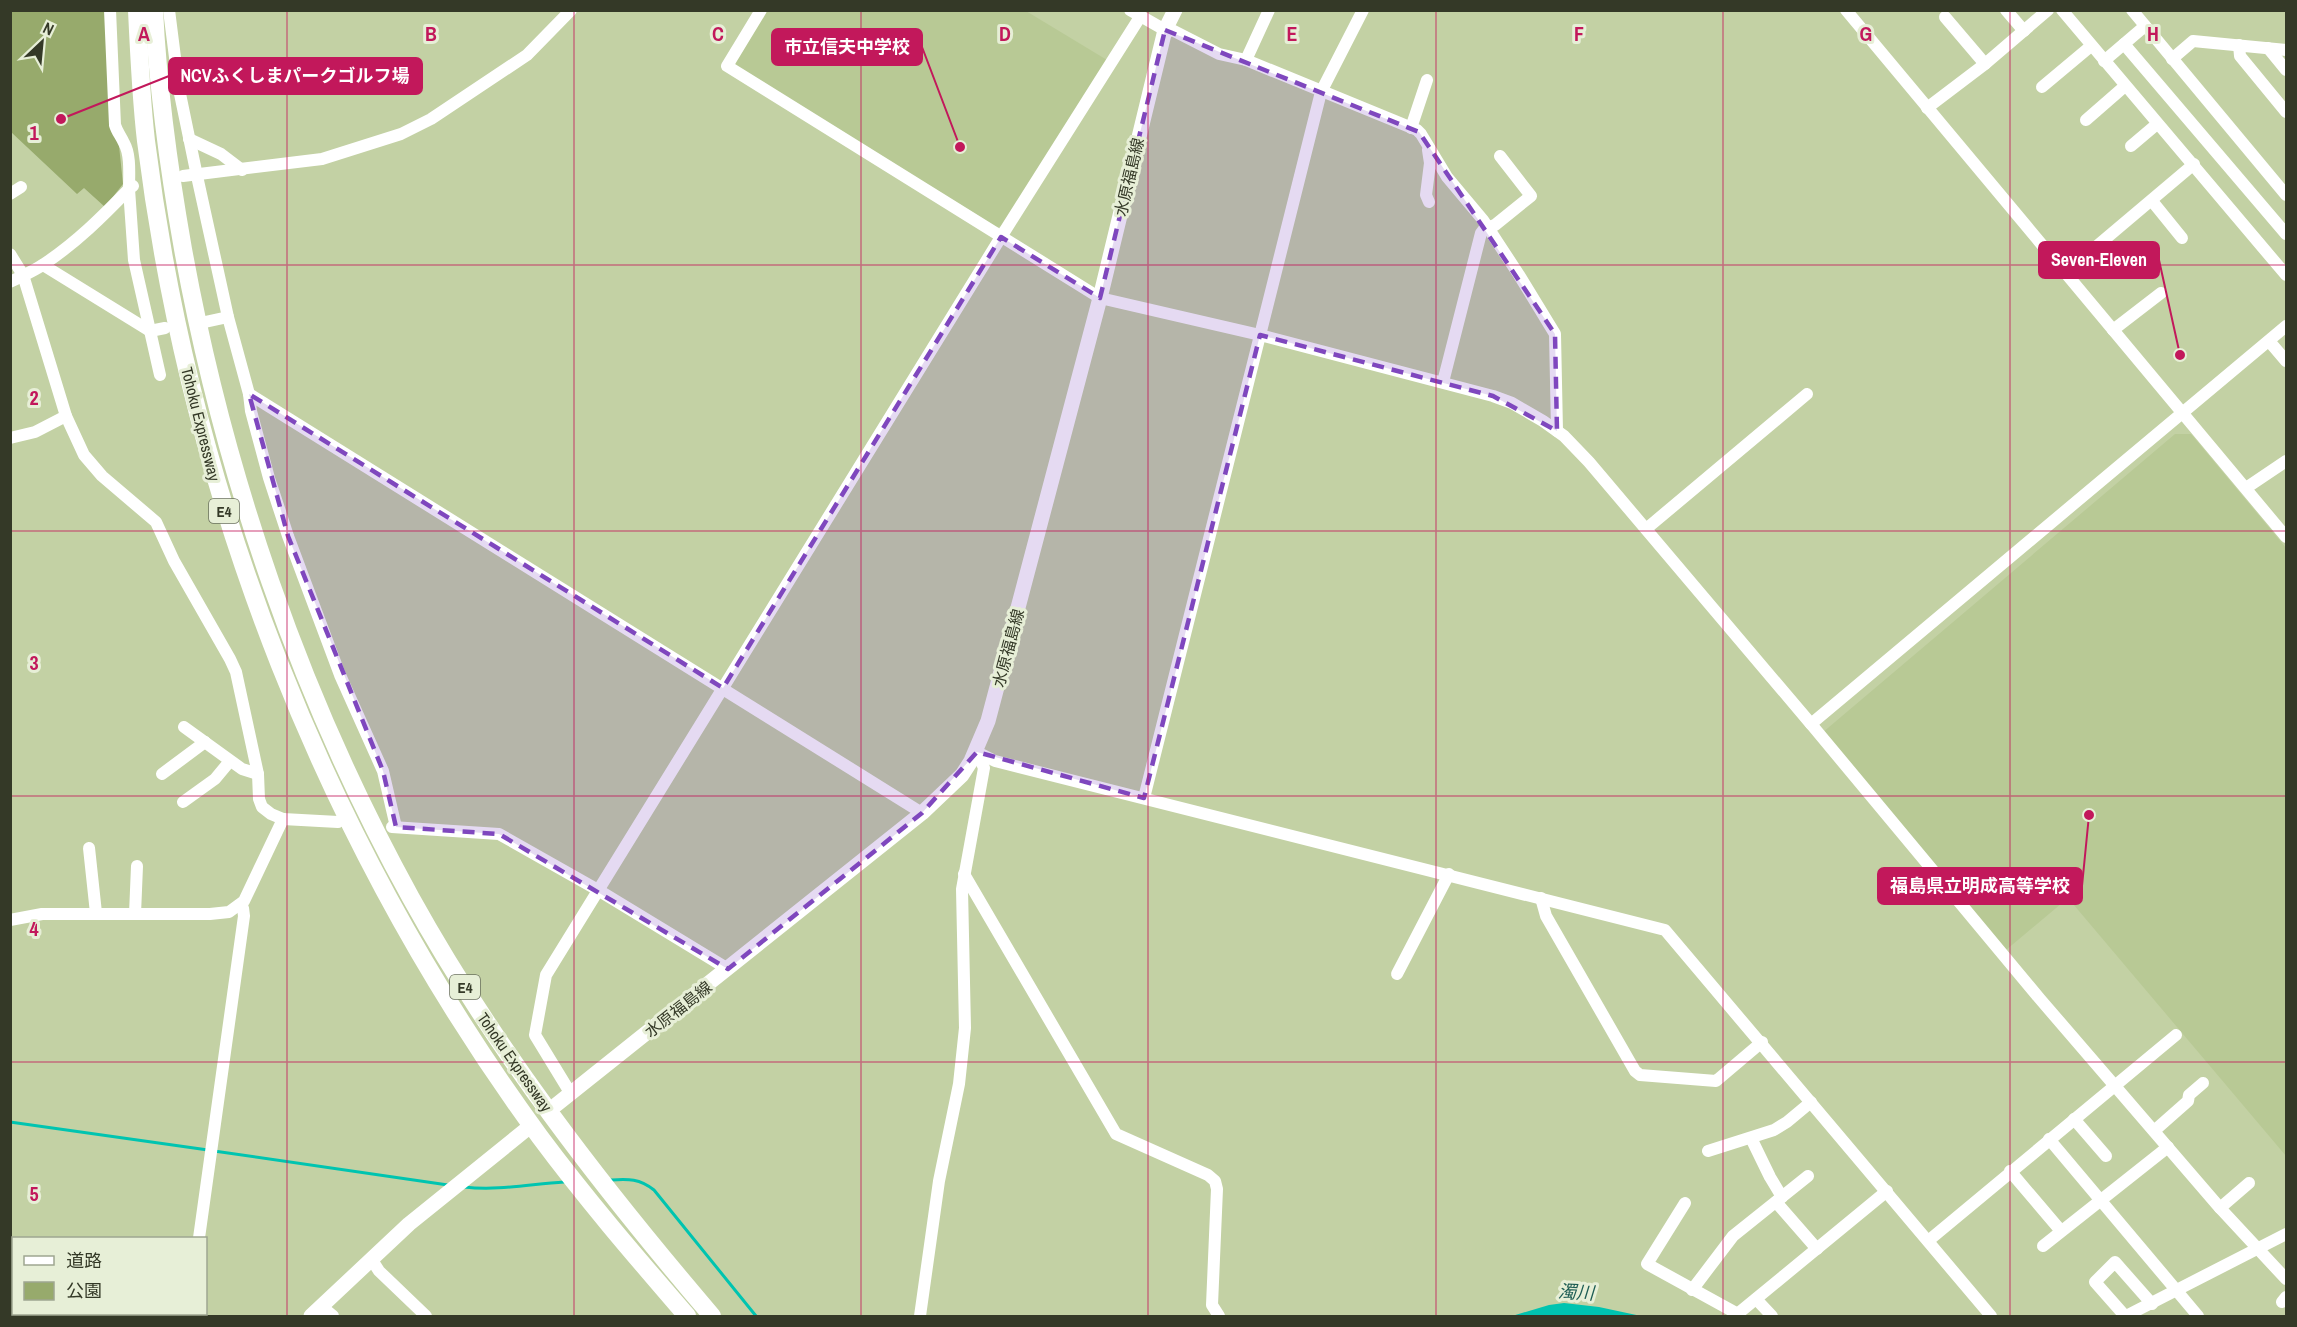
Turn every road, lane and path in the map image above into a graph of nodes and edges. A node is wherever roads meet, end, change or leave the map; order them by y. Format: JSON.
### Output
{"nodes":[{"id":1,"x":110,"y":10,"type":"edge"},
{"id":2,"x":137,"y":10,"type":"edge"},
{"id":3,"x":154,"y":10,"type":"edge"},
{"id":4,"x":169,"y":10,"type":"edge"},
{"id":5,"x":571,"y":10,"type":"edge"},
{"id":6,"x":761,"y":10,"type":"edge"},
{"id":7,"x":1175,"y":10,"type":"edge"},
{"id":8,"x":1269,"y":10,"type":"edge"},
{"id":9,"x":1363,"y":10,"type":"edge"},
{"id":10,"x":1846,"y":10,"type":"edge"},
{"id":11,"x":2006,"y":10,"type":"edge"},
{"id":12,"x":2048,"y":10,"type":"edge"},
{"id":13,"x":2062,"y":10,"type":"edge"},
{"id":14,"x":2132,"y":10,"type":"edge"},
{"id":15,"x":1135,"y":14,"type":"edge"},
{"id":16,"x":1945,"y":17,"type":"dead end"},
{"id":17,"x":2145,"y":26,"type":"junction"},
{"id":18,"x":1165,"y":30,"type":"junction"},
{"id":19,"x":2024,"y":31,"type":"junction"},
{"id":20,"x":2124,"y":44,"type":"junction"},
{"id":21,"x":2239,"y":45,"type":"junction"},
{"id":22,"x":2091,"y":46,"type":"junction"},
{"id":23,"x":2268,"y":48,"type":"junction"},
{"id":24,"x":2286,"y":50,"type":"edge"},
{"id":25,"x":2172,"y":59,"type":"junction"},
{"id":26,"x":1246,"y":60,"type":"junction"},
{"id":27,"x":2104,"y":61,"type":"junction"},
{"id":28,"x":1985,"y":64,"type":"junction"},
{"id":29,"x":2286,"y":70,"type":"edge"},
{"id":30,"x":1427,"y":80,"type":"dead end"},
{"id":31,"x":2125,"y":86,"type":"junction"},
{"id":32,"x":2042,"y":87,"type":"dead end"},
{"id":33,"x":1321,"y":92,"type":"junction"},
{"id":34,"x":1928,"y":108,"type":"junction"},
{"id":35,"x":2286,"y":112,"type":"edge"},
{"id":36,"x":2086,"y":120,"type":"dead end"},
{"id":37,"x":2157,"y":124,"type":"junction"},
{"id":38,"x":1412,"y":128,"type":"junction"},
{"id":39,"x":189,"y":139,"type":"junction"},
{"id":40,"x":2131,"y":146,"type":"dead end"},
{"id":41,"x":1429,"y":149,"type":"junction"},
{"id":42,"x":1500,"y":156,"type":"dead end"},
{"id":43,"x":2194,"y":164,"type":"junction"},
{"id":44,"x":242,"y":170,"type":"junction"},
{"id":45,"x":183,"y":176,"type":"dead end"},
{"id":46,"x":197,"y":176,"type":"junction"},
{"id":47,"x":133,"y":186,"type":"junction"},
{"id":48,"x":2286,"y":195,"type":"edge"},
{"id":49,"x":2152,"y":201,"type":"junction"},
{"id":50,"x":1429,"y":202,"type":"dead end"},
{"id":51,"x":1488,"y":227,"type":"junction"},
{"id":52,"x":2286,"y":234,"type":"edge"},
{"id":53,"x":1001,"y":237,"type":"junction"},
{"id":54,"x":2182,"y":238,"type":"dead end"},
{"id":55,"x":10,"y":254,"type":"edge"},
{"id":56,"x":2282,"y":260,"type":"edge"},
{"id":57,"x":43,"y":265,"type":"junction"},
{"id":58,"x":2065,"y":273,"type":"junction"},
{"id":59,"x":2286,"y":274,"type":"edge"},
{"id":60,"x":23,"y":275,"type":"junction"},
{"id":61,"x":10,"y":282,"type":"edge"},
{"id":62,"x":2161,"y":293,"type":"dead end"},
{"id":63,"x":1100,"y":298,"type":"junction"},
{"id":64,"x":228,"y":317,"type":"junction"},
{"id":65,"x":205,"y":322,"type":"dead end"},
{"id":66,"x":2286,"y":326,"type":"edge"},
{"id":67,"x":165,"y":328,"type":"dead end"},
{"id":68,"x":2113,"y":330,"type":"junction"},
{"id":69,"x":150,"y":331,"type":"junction"},
{"id":70,"x":1260,"y":335,"type":"junction"},
{"id":71,"x":2269,"y":341,"type":"junction"},
{"id":72,"x":2286,"y":361,"type":"edge"},
{"id":73,"x":159,"y":375,"type":"dead end"},
{"id":74,"x":1443,"y":382,"type":"junction"},
{"id":75,"x":249,"y":394,"type":"junction"},
{"id":76,"x":1807,"y":394,"type":"dead end"},
{"id":77,"x":2182,"y":412,"type":"junction"},
{"id":78,"x":66,"y":416,"type":"junction"},
{"id":79,"x":1557,"y":431,"type":"junction"},
{"id":80,"x":10,"y":438,"type":"edge"},
{"id":81,"x":2286,"y":461,"type":"edge"},
{"id":82,"x":2246,"y":488,"type":"junction"},
{"id":83,"x":1646,"y":529,"type":"junction"},
{"id":84,"x":2286,"y":537,"type":"edge"},
{"id":85,"x":723,"y":688,"type":"junction"},
{"id":86,"x":1811,"y":724,"type":"junction"},
{"id":87,"x":184,"y":727,"type":"dead end"},
{"id":88,"x":205,"y":742,"type":"junction"},
{"id":89,"x":977,"y":752,"type":"junction"},
{"id":90,"x":230,"y":761,"type":"junction"},
{"id":91,"x":162,"y":774,"type":"dead end"},
{"id":92,"x":258,"y":774,"type":"junction"},
{"id":93,"x":1144,"y":798,"type":"junction"},
{"id":94,"x":183,"y":802,"type":"dead end"},
{"id":95,"x":922,"y":813,"type":"junction"},
{"id":96,"x":283,"y":819,"type":"junction"},
{"id":97,"x":338,"y":822,"type":"dead end"},
{"id":98,"x":389,"y":831,"type":"junction"},
{"id":99,"x":89,"y":848,"type":"dead end"},
{"id":100,"x":137,"y":866,"type":"dead end"},
{"id":101,"x":964,"y":874,"type":"junction"},
{"id":102,"x":1449,"y":874,"type":"junction"},
{"id":103,"x":598,"y":890,"type":"junction"},
{"id":104,"x":1541,"y":898,"type":"junction"},
{"id":105,"x":239,"y":906,"type":"junction"},
{"id":106,"x":96,"y":913,"type":"junction"},
{"id":107,"x":135,"y":914,"type":"junction"},
{"id":108,"x":10,"y":920,"type":"edge"},
{"id":109,"x":728,"y":969,"type":"junction"},
{"id":110,"x":1397,"y":974,"type":"dead end"},
{"id":111,"x":2176,"y":1035,"type":"dead end"},
{"id":112,"x":1762,"y":1042,"type":"junction"},
{"id":113,"x":2203,"y":1083,"type":"dead end"},
{"id":114,"x":2114,"y":1085,"type":"junction"},
{"id":115,"x":571,"y":1094,"type":"junction"},
{"id":116,"x":1812,"y":1102,"type":"junction"},
{"id":117,"x":556,"y":1105,"type":"dead end"},
{"id":118,"x":2074,"y":1119,"type":"junction"},
{"id":119,"x":2154,"y":1131,"type":"junction"},
{"id":120,"x":534,"y":1132,"type":"junction"},
{"id":121,"x":1751,"y":1138,"type":"junction"},
{"id":122,"x":2049,"y":1139,"type":"junction"},
{"id":123,"x":2168,"y":1147,"type":"junction"},
{"id":124,"x":1707,"y":1151,"type":"dead end"},
{"id":125,"x":2106,"y":1156,"type":"dead end"},
{"id":126,"x":2010,"y":1171,"type":"junction"},
{"id":127,"x":1808,"y":1176,"type":"dead end"},
{"id":128,"x":2250,"y":1183,"type":"dead end"},
{"id":129,"x":1887,"y":1191,"type":"junction"},
{"id":130,"x":1779,"y":1199,"type":"junction"},
{"id":131,"x":2101,"y":1200,"type":"junction"},
{"id":132,"x":1685,"y":1203,"type":"dead end"},
{"id":133,"x":2220,"y":1208,"type":"junction"},
{"id":134,"x":2061,"y":1231,"type":"junction"},
{"id":135,"x":2286,"y":1234,"type":"edge"},
{"id":136,"x":199,"y":1237,"type":"edge"},
{"id":137,"x":1928,"y":1241,"type":"junction"},
{"id":138,"x":2043,"y":1246,"type":"dead end"},
{"id":139,"x":1817,"y":1249,"type":"junction"},
{"id":140,"x":2258,"y":1249,"type":"junction"},
{"id":141,"x":372,"y":1260,"type":"junction"},
{"id":142,"x":2286,"y":1279,"type":"edge"},
{"id":143,"x":1692,"y":1290,"type":"junction"},
{"id":144,"x":2176,"y":1292,"type":"junction"},
{"id":145,"x":1756,"y":1299,"type":"junction"},
{"id":146,"x":2152,"y":1304,"type":"junction"},
{"id":147,"x":322,"y":1313,"type":"edge"},
{"id":148,"x":1736,"y":1315,"type":"edge"},
{"id":149,"x":426,"y":1317,"type":"edge"},
{"id":150,"x":687,"y":1317,"type":"edge"},
{"id":151,"x":712,"y":1317,"type":"edge"},
{"id":152,"x":920,"y":1317,"type":"edge"},
{"id":153,"x":1219,"y":1317,"type":"edge"},
{"id":154,"x":1772,"y":1317,"type":"edge"},
{"id":155,"x":1991,"y":1317,"type":"edge"},
{"id":156,"x":2126,"y":1317,"type":"edge"},
{"id":157,"x":2198,"y":1317,"type":"edge"}],
"edges":[{"from":1,"to":47,"type":"street"},
{"from":2,"to":120,"type":"highway","name":"Tohoku Expressway","number":"E4"},
{"from":3,"to":98,"type":"highway","name":"Tohoku Expressway","number":"E4"},
{"from":4,"to":39,"type":"street"},
{"from":5,"to":44,"type":"street"},
{"from":6,"to":53,"type":"street"},
{"from":7,"to":18,"type":"main road","name":"水原福島線"},
{"from":8,"to":26,"type":"street"},
{"from":9,"to":33,"type":"street"},
{"from":10,"to":34,"type":"street"},
{"from":11,"to":19,"type":"street"},
{"from":12,"to":19,"type":"street"},
{"from":13,"to":22,"type":"street"},
{"from":14,"to":17,"type":"street"},
{"from":15,"to":18,"type":"street"},
{"from":15,"to":53,"type":"street"},
{"from":16,"to":28,"type":"street"},
{"from":17,"to":20,"type":"street"},
{"from":17,"to":25,"type":"street"},
{"from":18,"to":26,"type":"street"},
{"from":18,"to":63,"type":"main road","name":"水原福島線"},
{"from":19,"to":28,"type":"street"},
{"from":20,"to":27,"type":"street"},
{"from":20,"to":52,"type":"street"},
{"from":21,"to":23,"type":"street"},
{"from":21,"to":25,"type":"street"},
{"from":21,"to":35,"type":"street"},
{"from":22,"to":27,"type":"street"},
{"from":22,"to":32,"type":"street"},
{"from":23,"to":24,"type":"street"},
{"from":23,"to":29,"type":"street"},
{"from":25,"to":48,"type":"street"},
{"from":26,"to":33,"type":"street"},
{"from":27,"to":31,"type":"street"},
{"from":28,"to":34,"type":"street"},
{"from":30,"to":38,"type":"street"},
{"from":31,"to":36,"type":"street"},
{"from":31,"to":37,"type":"street"},
{"from":33,"to":38,"type":"street"},
{"from":33,"to":70,"type":"street"},
{"from":34,"to":58,"type":"street"},
{"from":37,"to":40,"type":"street"},
{"from":37,"to":43,"type":"street"},
{"from":38,"to":41,"type":"street"},
{"from":39,"to":44,"type":"street"},
{"from":39,"to":46,"type":"street"},
{"from":41,"to":50,"type":"street"},
{"from":41,"to":51,"type":"street"},
{"from":42,"to":51,"type":"street"},
{"from":43,"to":49,"type":"street"},
{"from":43,"to":56,"type":"street"},
{"from":44,"to":46,"type":"street"},
{"from":45,"to":46,"type":"street"},
{"from":46,"to":64,"type":"street"},
{"from":47,"to":57,"type":"street"},
{"from":47,"to":69,"type":"street"},
{"from":49,"to":54,"type":"street"},
{"from":49,"to":58,"type":"street"},
{"from":51,"to":74,"type":"street"},
{"from":51,"to":79,"type":"street"},
{"from":53,"to":63,"type":"street"},
{"from":53,"to":85,"type":"street"},
{"from":55,"to":60,"type":"street"},
{"from":56,"to":59,"type":"street"},
{"from":57,"to":60,"type":"street"},
{"from":57,"to":69,"type":"street"},
{"from":58,"to":68,"type":"street"},
{"from":60,"to":61,"type":"street"},
{"from":60,"to":78,"type":"street"},
{"from":62,"to":68,"type":"street"},
{"from":63,"to":70,"type":"street"},
{"from":63,"to":89,"type":"main road","name":"水原福島線"},
{"from":64,"to":65,"type":"street"},
{"from":64,"to":75,"type":"street"},
{"from":66,"to":71,"type":"street"},
{"from":67,"to":69,"type":"street"},
{"from":68,"to":77,"type":"street"},
{"from":69,"to":73,"type":"street"},
{"from":70,"to":74,"type":"street"},
{"from":70,"to":93,"type":"street"},
{"from":71,"to":72,"type":"street"},
{"from":71,"to":77,"type":"street"},
{"from":74,"to":79,"type":"street"},
{"from":75,"to":85,"type":"street"},
{"from":75,"to":98,"type":"street"},
{"from":76,"to":83,"type":"street"},
{"from":77,"to":82,"type":"street"},
{"from":77,"to":86,"type":"street"},
{"from":78,"to":80,"type":"street"},
{"from":78,"to":92,"type":"street"},
{"from":79,"to":83,"type":"street"},
{"from":81,"to":82,"type":"street"},
{"from":82,"to":84,"type":"street"},
{"from":83,"to":86,"type":"street"},
{"from":85,"to":95,"type":"street"},
{"from":85,"to":103,"type":"street"},
{"from":86,"to":114,"type":"street"},
{"from":87,"to":88,"type":"street"},
{"from":88,"to":90,"type":"street"},
{"from":88,"to":91,"type":"street"},
{"from":89,"to":93,"type":"street"},
{"from":89,"to":95,"type":"main road","name":"水原福島線"},
{"from":89,"to":101,"type":"street"},
{"from":90,"to":92,"type":"street"},
{"from":90,"to":94,"type":"street"},
{"from":92,"to":96,"type":"street"},
{"from":93,"to":102,"type":"street"},
{"from":95,"to":109,"type":"main road","name":"水原福島線"},
{"from":96,"to":97,"type":"street"},
{"from":96,"to":105,"type":"street"},
{"from":98,"to":103,"type":"street"},
{"from":98,"to":151,"type":"highway","name":"Tohoku Expressway","number":"E4"},
{"from":99,"to":106,"type":"street"},
{"from":100,"to":107,"type":"street"},
{"from":101,"to":152,"type":"street"},
{"from":101,"to":153,"type":"street"},
{"from":102,"to":104,"type":"street"},
{"from":102,"to":110,"type":"street"},
{"from":103,"to":109,"type":"street"},
{"from":103,"to":115,"type":"street"},
{"from":104,"to":112,"type":"street"},
{"from":104,"to":112,"type":"street"},
{"from":105,"to":107,"type":"street"},
{"from":105,"to":136,"type":"street"},
{"from":106,"to":107,"type":"street"},
{"from":106,"to":108,"type":"street"},
{"from":109,"to":115,"type":"main road","name":"水原福島線"},
{"from":111,"to":114,"type":"street"},
{"from":112,"to":116,"type":"street"},
{"from":113,"to":119,"type":"street"},
{"from":114,"to":118,"type":"street"},
{"from":114,"to":119,"type":"street"},
{"from":115,"to":117,"type":"main road","name":"水原福島線"},
{"from":116,"to":121,"type":"street"},
{"from":116,"to":129,"type":"street"},
{"from":118,"to":122,"type":"street"},
{"from":118,"to":125,"type":"street"},
{"from":119,"to":123,"type":"street"},
{"from":120,"to":141,"type":"main road"},
{"from":120,"to":150,"type":"highway","number":"E4"},
{"from":121,"to":124,"type":"street"},
{"from":121,"to":130,"type":"street"},
{"from":122,"to":126,"type":"street"},
{"from":122,"to":131,"type":"street"},
{"from":123,"to":131,"type":"street"},
{"from":123,"to":133,"type":"street"},
{"from":126,"to":134,"type":"street"},
{"from":126,"to":137,"type":"street"},
{"from":127,"to":130,"type":"street"},
{"from":128,"to":133,"type":"street"},
{"from":129,"to":137,"type":"street"},
{"from":129,"to":139,"type":"street"},
{"from":130,"to":139,"type":"street"},
{"from":130,"to":143,"type":"street"},
{"from":131,"to":134,"type":"street"},
{"from":131,"to":144,"type":"street"},
{"from":132,"to":143,"type":"street"},
{"from":133,"to":140,"type":"street"},
{"from":134,"to":138,"type":"street"},
{"from":135,"to":140,"type":"street"},
{"from":137,"to":155,"type":"street"},
{"from":139,"to":145,"type":"street"},
{"from":140,"to":142,"type":"street"},
{"from":140,"to":144,"type":"street"},
{"from":141,"to":147,"type":"main road"},
{"from":141,"to":149,"type":"street"},
{"from":143,"to":148,"type":"street"},
{"from":144,"to":146,"type":"street"},
{"from":144,"to":157,"type":"street"},
{"from":145,"to":148,"type":"street"},
{"from":145,"to":154,"type":"street"},
{"from":146,"to":156,"type":"street"},
{"from":146,"to":156,"type":"street"}]}
